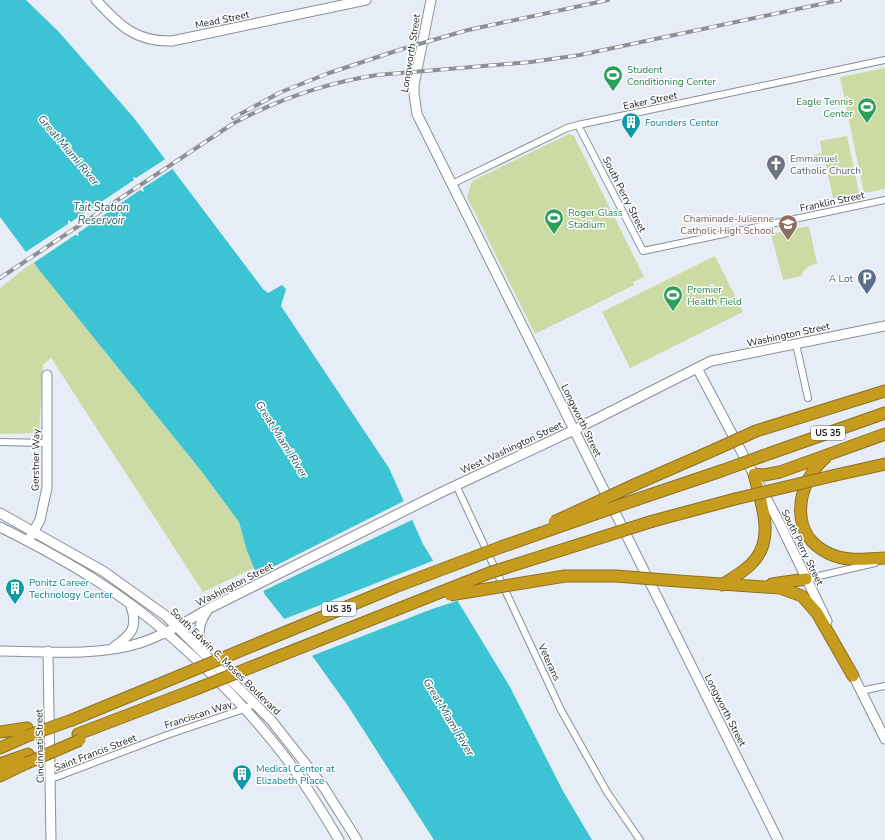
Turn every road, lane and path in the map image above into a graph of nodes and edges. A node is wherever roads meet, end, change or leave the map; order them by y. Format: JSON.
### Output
{"nodes":[{"id":1,"x":96,"y":0,"type":"edge"},
{"id":2,"x":366,"y":0,"type":"edge"},
{"id":3,"x":431,"y":0,"type":"edge"},
{"id":4,"x":885,"y":60,"type":"edge"},
{"id":5,"x":578,"y":125,"type":"junction"},
{"id":6,"x":452,"y":184,"type":"junction"},
{"id":7,"x":885,"y":200,"type":"edge"},
{"id":8,"x":643,"y":251,"type":"joint"},
{"id":9,"x":885,"y":326,"type":"edge"},
{"id":10,"x":796,"y":344,"type":"junction"},
{"id":11,"x":697,"y":368,"type":"junction"},
{"id":12,"x":47,"y":375,"type":"dead end"},
{"id":13,"x":885,"y":391,"type":"edge"},
{"id":14,"x":808,"y":398,"type":"dead end"},
{"id":15,"x":885,"y":413,"type":"edge"},
{"id":16,"x":574,"y":430,"type":"junction"},
{"id":17,"x":885,"y":434,"type":"edge"},
{"id":18,"x":0,"y":442,"type":"edge"},
{"id":19,"x":47,"y":443,"type":"junction"},
{"id":20,"x":828,"y":455,"type":"junction"},
{"id":21,"x":885,"y":464,"type":"edge"},
{"id":22,"x":754,"y":474,"type":"junction"},
{"id":23,"x":456,"y":485,"type":"junction"},
{"id":24,"x":442,"y":492,"type":"joint"},
{"id":25,"x":0,"y":513,"type":"edge"},
{"id":26,"x":0,"y":527,"type":"edge"},
{"id":27,"x":35,"y":531,"type":"junction"},
{"id":28,"x":28,"y":542,"type":"junction"},
{"id":29,"x":501,"y":547,"type":"junction"},
{"id":30,"x":885,"y":559,"type":"edge"},
{"id":31,"x":806,"y":579,"type":"junction"},
{"id":32,"x":722,"y":585,"type":"junction"},
{"id":33,"x":744,"y":586,"type":"junction"},
{"id":34,"x":426,"y":599,"type":"junction"},
{"id":35,"x":131,"y":606,"type":"junction"},
{"id":36,"x":208,"y":609,"type":"junction"},
{"id":37,"x":177,"y":627,"type":"junction"},
{"id":38,"x":165,"y":633,"type":"junction"},
{"id":39,"x":112,"y":649,"type":"junction"},
{"id":40,"x":201,"y":649,"type":"junction"},
{"id":41,"x":0,"y":651,"type":"edge"},
{"id":42,"x":48,"y":651,"type":"junction"},
{"id":43,"x":853,"y":676,"type":"junction"},
{"id":44,"x":885,"y":686,"type":"edge"},
{"id":45,"x":861,"y":691,"type":"junction"},
{"id":46,"x":256,"y":703,"type":"junction"},
{"id":47,"x":244,"y":709,"type":"junction"},
{"id":48,"x":0,"y":732,"type":"edge"},
{"id":49,"x":27,"y":732,"type":"junction"},
{"id":50,"x":885,"y":739,"type":"edge"},
{"id":51,"x":146,"y":743,"type":"joint"},
{"id":52,"x":0,"y":748,"type":"edge"},
{"id":53,"x":28,"y":758,"type":"junction"},
{"id":54,"x":0,"y":764,"type":"edge"},
{"id":55,"x":0,"y":776,"type":"edge"},
{"id":56,"x":51,"y":779,"type":"junction"},
{"id":57,"x":324,"y":787,"type":"junction"},
{"id":58,"x":312,"y":796,"type":"junction"},
{"id":59,"x":353,"y":839,"type":"edge"},
{"id":60,"x":51,"y":840,"type":"edge"},
{"id":61,"x":339,"y":840,"type":"edge"},
{"id":62,"x":640,"y":840,"type":"edge"},
{"id":63,"x":778,"y":840,"type":"edge"}],
"edges":[{"from":1,"to":2,"type":"street","name":"Mead Street"},
{"from":3,"to":6,"type":"street","name":"Longworth Street"},
{"from":4,"to":5,"type":"street","name":"Eaker Street"},
{"from":5,"to":6,"type":"street","name":"Eaker Street"},
{"from":5,"to":8,"type":"street","name":"South Perry Street"},
{"from":6,"to":16,"type":"street","name":"Longworth Street"},
{"from":7,"to":8,"type":"street","name":"Franklin Street"},
{"from":9,"to":10,"type":"street","name":"Washington Street"},
{"from":10,"to":11,"type":"street","name":"Washington Street"},
{"from":10,"to":14,"type":"street"},
{"from":11,"to":16,"type":"street","name":"West Washington Street"},
{"from":11,"to":22,"type":"street","name":"South Perry Street"},
{"from":12,"to":19,"type":"street","name":"Gerstner Way"},
{"from":13,"to":29,"type":"highway","bridge":true},
{"from":15,"to":29,"type":"highway","number":"US 35","bridge":true},
{"from":16,"to":23,"type":"street","name":"West Washington Street"},
{"from":16,"to":63,"type":"street","name":"Longworth Street"},
{"from":17,"to":20,"type":"highway"},
{"from":18,"to":19,"type":"street"},
{"from":19,"to":27,"type":"street","name":"Gerstner Way"},
{"from":20,"to":22,"type":"highway"},
{"from":20,"to":30,"type":"highway"},
{"from":21,"to":34,"type":"highway","number":"US 35","bridge":true},
{"from":22,"to":31,"type":"street","name":"South Perry Street"},
{"from":22,"to":32,"type":"highway"},
{"from":23,"to":24,"type":"street","name":"West Washington Street"},
{"from":23,"to":62,"type":"street","name":"Veterans"},
{"from":24,"to":36,"type":"street","name":"Washington Street"},
{"from":25,"to":27,"type":"street","name":"South Edwin C. Moses Boulevard"},
{"from":26,"to":28,"type":"street","name":"South Edwin C. Moses Boulevard"},
{"from":27,"to":28,"type":"street","name":"Gerstner Way"},
{"from":27,"to":37,"type":"street","name":"South Edwin C. Moses Boulevard"},
{"from":28,"to":35,"type":"street","name":"South Edwin C. Moses Boulevard"},
{"from":29,"to":49,"type":"highway","number":"US 35","bridge":true},
{"from":30,"to":31,"type":"street"},
{"from":31,"to":33,"type":"highway"},
{"from":31,"to":43,"type":"street","name":"South Perry Street"},
{"from":32,"to":33,"type":"highway"},
{"from":32,"to":34,"type":"highway","bridge":true},
{"from":33,"to":43,"type":"highway"},
{"from":34,"to":53,"type":"highway","number":"US 35","bridge":true},
{"from":35,"to":38,"type":"street","name":"South Edwin C. Moses Boulevard"},
{"from":35,"to":39,"type":"street"},
{"from":36,"to":37,"type":"street","name":"Washington Street"},
{"from":36,"to":40,"type":"street"},
{"from":37,"to":38,"type":"street","name":"Washington Street"},
{"from":37,"to":40,"type":"street","name":"South Edwin C. Moses Boulevard"},
{"from":38,"to":39,"type":"street","name":"Washington Street"},
{"from":38,"to":47,"type":"street","name":"South Edwin C. Moses Boulevard"},
{"from":39,"to":42,"type":"street","name":"Washington Street"},
{"from":40,"to":46,"type":"street","name":"South Edwin C. Moses Boulevard"},
{"from":41,"to":42,"type":"street","name":"Washington Street"},
{"from":42,"to":56,"type":"street","name":"Cincinnati Street"},
{"from":43,"to":45,"type":"street","name":"South Perry Street"},
{"from":44,"to":45,"type":"street"},
{"from":45,"to":50,"type":"street","name":"South Perry Street"},
{"from":46,"to":47,"type":"street","name":"Franciscan Way"},
{"from":46,"to":57,"type":"street","name":"South Edwin C. Moses Boulevard"},
{"from":47,"to":51,"type":"street","name":"Franciscan Way"},
{"from":47,"to":58,"type":"street","name":"South Edwin C. Moses Boulevard"},
{"from":48,"to":49,"type":"highway"},
{"from":49,"to":52,"type":"highway"},
{"from":51,"to":56,"type":"street","name":"Saint Francis Street"},
{"from":53,"to":54,"type":"highway","number":"US 35"},
{"from":53,"to":55,"type":"highway"},
{"from":56,"to":60,"type":"street","name":"Cincinnati Street"},
{"from":57,"to":58,"type":"street"},
{"from":57,"to":59,"type":"street","name":"South Edwin C. Moses Boulevard"},
{"from":58,"to":61,"type":"street","name":"South Edwin C. Moses Boulevard"}]}
